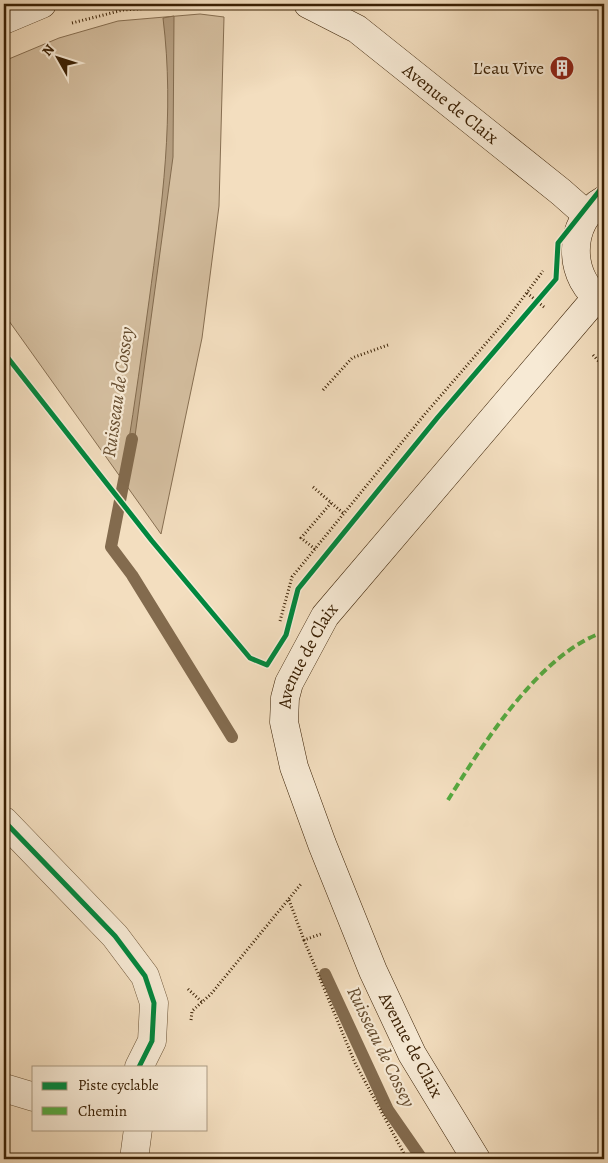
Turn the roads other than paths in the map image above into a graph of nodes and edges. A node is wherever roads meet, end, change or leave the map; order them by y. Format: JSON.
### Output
{"nodes":[{"id":1,"x":42,"y":4,"type":"edge"},
{"id":2,"x":308,"y":4,"type":"edge"},
{"id":3,"x":4,"y":20,"type":"edge"},
{"id":4,"x":596,"y":208,"type":"edge"},
{"id":5,"x":600,"y":300,"type":"edge"},
{"id":6,"x":4,"y":821,"type":"edge"},
{"id":7,"x":139,"y":1066,"type":"edge"},
{"id":8,"x":4,"y":1088,"type":"edge"},
{"id":9,"x":32,"y":1096,"type":"edge"},
{"id":10,"x":138,"y":1130,"type":"edge"},
{"id":11,"x":134,"y":1159,"type":"edge"},
{"id":12,"x":476,"y":1159,"type":"edge"}],
"edges":[{"from":1,"to":3,"type":"main road"},
{"from":2,"to":4,"type":"main road","name":"Avenue de Claix"},
{"from":4,"to":5,"type":"main road","name":"Avenue de Claix"},
{"from":5,"to":12,"type":"main road","name":"Avenue de Claix"},
{"from":6,"to":7,"type":"main road"},
{"from":8,"to":9,"type":"main road"},
{"from":10,"to":11,"type":"main road"}]}
